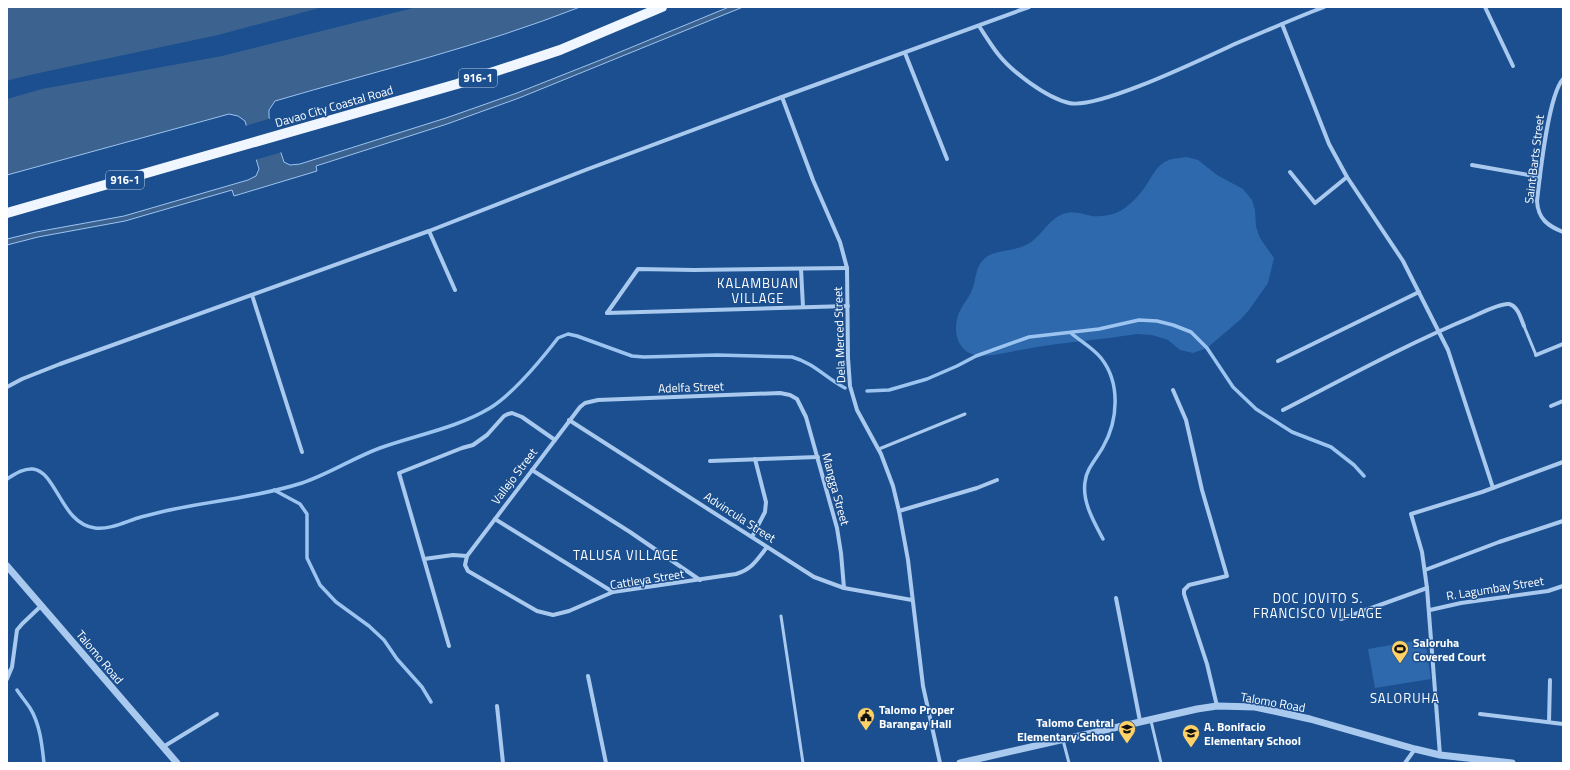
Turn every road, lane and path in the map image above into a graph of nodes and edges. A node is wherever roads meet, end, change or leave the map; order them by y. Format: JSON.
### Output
{"nodes":[{"id":1,"x":662,"y":7,"type":"edge"},
{"id":2,"x":1029,"y":7,"type":"edge"},
{"id":3,"x":1324,"y":7,"type":"edge"},
{"id":4,"x":1485,"y":7,"type":"edge"},
{"id":5,"x":1282,"y":24,"type":"junction"},
{"id":6,"x":979,"y":26,"type":"junction"},
{"id":7,"x":905,"y":52,"type":"junction"},
{"id":8,"x":1513,"y":66,"type":"dead end"},
{"id":9,"x":1563,"y":79,"type":"edge"},
{"id":10,"x":782,"y":97,"type":"junction"},
{"id":11,"x":947,"y":159,"type":"dead end"},
{"id":12,"x":1472,"y":165,"type":"dead end"},
{"id":13,"x":1290,"y":172,"type":"dead end"},
{"id":14,"x":1540,"y":176,"type":"junction"},
{"id":15,"x":1346,"y":177,"type":"junction"},
{"id":16,"x":7,"y":213,"type":"edge"},
{"id":17,"x":429,"y":231,"type":"junction"},
{"id":18,"x":1563,"y":232,"type":"edge"},
{"id":19,"x":801,"y":268,"type":"junction"},
{"id":20,"x":847,"y":268,"type":"junction"},
{"id":21,"x":455,"y":290,"type":"dead end"},
{"id":22,"x":1419,"y":292,"type":"junction"},
{"id":23,"x":252,"y":295,"type":"junction"},
{"id":24,"x":848,"y":306,"type":"junction"},
{"id":25,"x":803,"y":307,"type":"junction"},
{"id":26,"x":1524,"y":326,"type":"joint"},
{"id":27,"x":1438,"y":331,"type":"junction"},
{"id":28,"x":1563,"y":344,"type":"edge"},
{"id":29,"x":1536,"y":355,"type":"joint"},
{"id":30,"x":1278,"y":361,"type":"dead end"},
{"id":31,"x":7,"y":387,"type":"edge"},
{"id":32,"x":1173,"y":390,"type":"dead end"},
{"id":33,"x":797,"y":399,"type":"joint"},
{"id":34,"x":1563,"y":401,"type":"edge"},
{"id":35,"x":585,"y":403,"type":"joint"},
{"id":36,"x":1551,"y":406,"type":"dead end"},
{"id":37,"x":1283,"y":410,"type":"dead end"},
{"id":38,"x":965,"y":414,"type":"dead end"},
{"id":39,"x":570,"y":420,"type":"junction"},
{"id":40,"x":555,"y":440,"type":"junction"},
{"id":41,"x":879,"y":450,"type":"junction"},
{"id":42,"x":302,"y":452,"type":"dead end"},
{"id":43,"x":818,"y":457,"type":"junction"},
{"id":44,"x":755,"y":459,"type":"junction"},
{"id":45,"x":710,"y":461,"type":"dead end"},
{"id":46,"x":1563,"y":462,"type":"edge"},
{"id":47,"x":532,"y":470,"type":"junction"},
{"id":48,"x":997,"y":480,"type":"dead end"},
{"id":49,"x":1493,"y":488,"type":"junction"},
{"id":50,"x":899,"y":511,"type":"junction"},
{"id":51,"x":495,"y":519,"type":"junction"},
{"id":52,"x":1563,"y":521,"type":"edge"},
{"id":53,"x":752,"y":537,"type":"junction"},
{"id":54,"x":767,"y":547,"type":"junction"},
{"id":55,"x":467,"y":556,"type":"junction"},
{"id":56,"x":424,"y":559,"type":"junction"},
{"id":57,"x":465,"y":564,"type":"joint"},
{"id":58,"x":7,"y":566,"type":"edge"},
{"id":59,"x":1425,"y":570,"type":"junction"},
{"id":60,"x":701,"y":580,"type":"junction"},
{"id":61,"x":1563,"y":586,"type":"edge"},
{"id":62,"x":844,"y":588,"type":"junction"},
{"id":63,"x":1428,"y":588,"type":"junction"},
{"id":64,"x":614,"y":592,"type":"junction"},
{"id":65,"x":1116,"y":598,"type":"dead end"},
{"id":66,"x":912,"y":600,"type":"junction"},
{"id":67,"x":41,"y":606,"type":"junction"},
{"id":68,"x":1430,"y":610,"type":"junction"},
{"id":69,"x":781,"y":616,"type":"dead end"},
{"id":70,"x":1340,"y":619,"type":"dead end"},
{"id":71,"x":449,"y":646,"type":"dead end"},
{"id":72,"x":588,"y":676,"type":"dead end"},
{"id":73,"x":7,"y":679,"type":"edge"},
{"id":74,"x":1550,"y":680,"type":"dead end"},
{"id":75,"x":497,"y":706,"type":"dead end"},
{"id":76,"x":1217,"y":706,"type":"junction"},
{"id":77,"x":217,"y":714,"type":"dead end"},
{"id":78,"x":1480,"y":714,"type":"dead end"},
{"id":79,"x":1150,"y":719,"type":"junction"},
{"id":80,"x":1140,"y":721,"type":"junction"},
{"id":81,"x":1549,"y":722,"type":"junction"},
{"id":82,"x":1563,"y":724,"type":"edge"},
{"id":83,"x":1063,"y":739,"type":"junction"},
{"id":84,"x":162,"y":747,"type":"junction"},
{"id":85,"x":1415,"y":749,"type":"junction"},
{"id":86,"x":1440,"y":755,"type":"junction"},
{"id":87,"x":176,"y":763,"type":"edge"},
{"id":88,"x":503,"y":763,"type":"edge"},
{"id":89,"x":606,"y":763,"type":"edge"},
{"id":90,"x":803,"y":763,"type":"edge"},
{"id":91,"x":940,"y":763,"type":"edge"},
{"id":92,"x":960,"y":763,"type":"edge"},
{"id":93,"x":1069,"y":763,"type":"edge"},
{"id":94,"x":1161,"y":763,"type":"edge"},
{"id":95,"x":1405,"y":763,"type":"edge"},
{"id":96,"x":1512,"y":763,"type":"edge"}],
"edges":[{"from":1,"to":16,"type":"main road","name":"Davao City Coastal Road","number":"916-1"},
{"from":2,"to":6,"type":"street"},
{"from":3,"to":5,"type":"street"},
{"from":4,"to":8,"type":"street"},
{"from":5,"to":6,"type":"street"},
{"from":5,"to":15,"type":"street"},
{"from":6,"to":7,"type":"street"},
{"from":7,"to":10,"type":"street"},
{"from":7,"to":11,"type":"street"},
{"from":9,"to":14,"type":"street","name":"Saint Barts Street"},
{"from":10,"to":17,"type":"street"},
{"from":10,"to":20,"type":"street","name":"Dela Merced Street"},
{"from":12,"to":14,"type":"street"},
{"from":13,"to":15,"type":"street"},
{"from":14,"to":18,"type":"street","name":"Saint Barts Street"},
{"from":15,"to":22,"type":"street"},
{"from":17,"to":21,"type":"street"},
{"from":17,"to":23,"type":"street"},
{"from":19,"to":20,"type":"street"},
{"from":19,"to":25,"type":"street"},
{"from":19,"to":25,"type":"street"},
{"from":20,"to":24,"type":"street","name":"Dela Merced Street"},
{"from":22,"to":27,"type":"street"},
{"from":22,"to":30,"type":"street"},
{"from":23,"to":31,"type":"street"},
{"from":23,"to":42,"type":"street"},
{"from":24,"to":25,"type":"street"},
{"from":24,"to":41,"type":"street","name":"Dela Merced Street"},
{"from":26,"to":27,"type":"street"},
{"from":26,"to":29,"type":"lane"},
{"from":27,"to":37,"type":"street"},
{"from":27,"to":49,"type":"street"},
{"from":28,"to":29,"type":"street"},
{"from":32,"to":76,"type":"street"},
{"from":33,"to":35,"type":"street","name":"Adelfa Street"},
{"from":33,"to":43,"type":"street","name":"Mangga Street"},
{"from":34,"to":36,"type":"street"},
{"from":35,"to":39,"type":"street","name":"Vallejo Street"},
{"from":38,"to":41,"type":"lane"},
{"from":39,"to":40,"type":"street","name":"Vallejo Street"},
{"from":39,"to":53,"type":"street","name":"Advincula Street"},
{"from":40,"to":47,"type":"street","name":"Vallejo Street"},
{"from":40,"to":56,"type":"street"},
{"from":41,"to":50,"type":"street","name":"Dela Merced Street"},
{"from":43,"to":44,"type":"street"},
{"from":43,"to":62,"type":"street","name":"Mangga Street"},
{"from":44,"to":45,"type":"street"},
{"from":44,"to":53,"type":"street"},
{"from":46,"to":49,"type":"street"},
{"from":47,"to":51,"type":"street","name":"Vallejo Street"},
{"from":47,"to":60,"type":"street"},
{"from":48,"to":50,"type":"street"},
{"from":49,"to":59,"type":"street"},
{"from":50,"to":66,"type":"street","name":"Dela Merced Street"},
{"from":51,"to":55,"type":"street","name":"Vallejo Street"},
{"from":51,"to":64,"type":"street"},
{"from":52,"to":59,"type":"street"},
{"from":53,"to":54,"type":"street","name":"Advincula Street"},
{"from":54,"to":60,"type":"street","name":"Cattleya Street"},
{"from":54,"to":62,"type":"street","name":"Advincula Street"},
{"from":55,"to":56,"type":"street"},
{"from":55,"to":57,"type":"street","name":"Vallejo Street"},
{"from":56,"to":71,"type":"street"},
{"from":57,"to":64,"type":"street","name":"Cattleya Street"},
{"from":58,"to":67,"type":"street","name":"Talomo Road"},
{"from":59,"to":63,"type":"street"},
{"from":60,"to":64,"type":"street","name":"Cattleya Street"},
{"from":61,"to":68,"type":"street","name":"R. Lagumbay Street"},
{"from":62,"to":66,"type":"street","name":"Advincula Street"},
{"from":63,"to":68,"type":"street"},
{"from":63,"to":70,"type":"street"},
{"from":65,"to":80,"type":"street"},
{"from":66,"to":91,"type":"street","name":"Dela Merced Street"},
{"from":67,"to":73,"type":"street"},
{"from":67,"to":84,"type":"street","name":"Talomo Road"},
{"from":68,"to":86,"type":"street"},
{"from":69,"to":90,"type":"lane"},
{"from":72,"to":89,"type":"street"},
{"from":74,"to":81,"type":"street"},
{"from":75,"to":88,"type":"street"},
{"from":76,"to":79,"type":"street","name":"Talomo Road"},
{"from":76,"to":85,"type":"street","name":"Talomo Road"},
{"from":77,"to":84,"type":"street"},
{"from":78,"to":81,"type":"street"},
{"from":79,"to":80,"type":"street","name":"Talomo Road"},
{"from":79,"to":94,"type":"lane"},
{"from":80,"to":83,"type":"street","name":"Talomo Road"},
{"from":81,"to":82,"type":"street"},
{"from":83,"to":92,"type":"street","name":"Talomo Road"},
{"from":83,"to":93,"type":"lane"},
{"from":84,"to":87,"type":"street","name":"Talomo Road"},
{"from":85,"to":86,"type":"street","name":"Talomo Road"},
{"from":85,"to":95,"type":"street"},
{"from":86,"to":96,"type":"street","name":"Talomo Road"}]}
